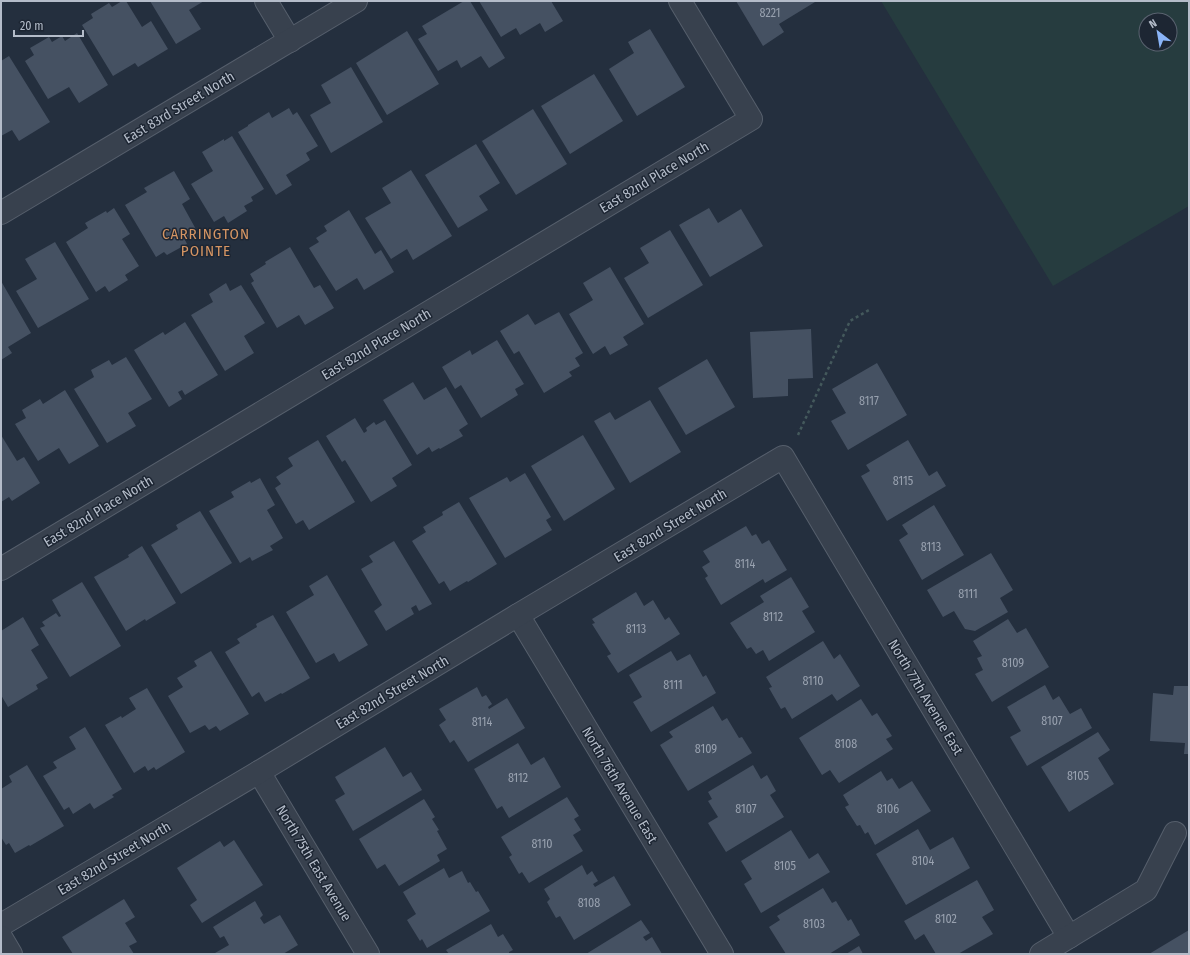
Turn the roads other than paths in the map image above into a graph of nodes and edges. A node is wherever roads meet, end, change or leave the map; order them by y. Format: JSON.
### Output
{"nodes":[{"id":1,"x":266,"y":1,"type":"edge"},
{"id":2,"x":356,"y":1,"type":"edge"},
{"id":3,"x":680,"y":1,"type":"edge"},
{"id":4,"x":290,"y":41,"type":"junction"},
{"id":5,"x":1,"y":213,"type":"edge"},
{"id":6,"x":783,"y":457,"type":"joint"},
{"id":7,"x":1,"y":569,"type":"edge"},
{"id":8,"x":518,"y":615,"type":"junction"},
{"id":9,"x":259,"y":772,"type":"junction"},
{"id":10,"x":1175,"y":833,"type":"dead end"},
{"id":11,"x":1,"y":925,"type":"edge"},
{"id":12,"x":1,"y":937,"type":"edge"},
{"id":13,"x":1070,"y":937,"type":"junction"},
{"id":14,"x":11,"y":954,"type":"edge"},
{"id":15,"x":368,"y":954,"type":"edge"},
{"id":16,"x":722,"y":954,"type":"edge"},
{"id":17,"x":1042,"y":954,"type":"edge"}],
"edges":[{"from":1,"to":4,"type":"street"},
{"from":2,"to":4,"type":"street","name":"East 83rd Street North"},
{"from":3,"to":7,"type":"street","name":"East 82nd Place North"},
{"from":4,"to":5,"type":"street","name":"East 83rd Street North"},
{"from":6,"to":8,"type":"street","name":"East 82nd Street North"},
{"from":6,"to":13,"type":"street","name":"North 77th Avenue East"},
{"from":8,"to":9,"type":"street","name":"East 82nd Street North"},
{"from":8,"to":16,"type":"street","name":"North 76th Avenue East"},
{"from":9,"to":11,"type":"street","name":"East 82nd Street North"},
{"from":9,"to":15,"type":"street","name":"North 75th East Avenue"},
{"from":10,"to":13,"type":"street"},
{"from":12,"to":14,"type":"street"},
{"from":13,"to":17,"type":"street"}]}
